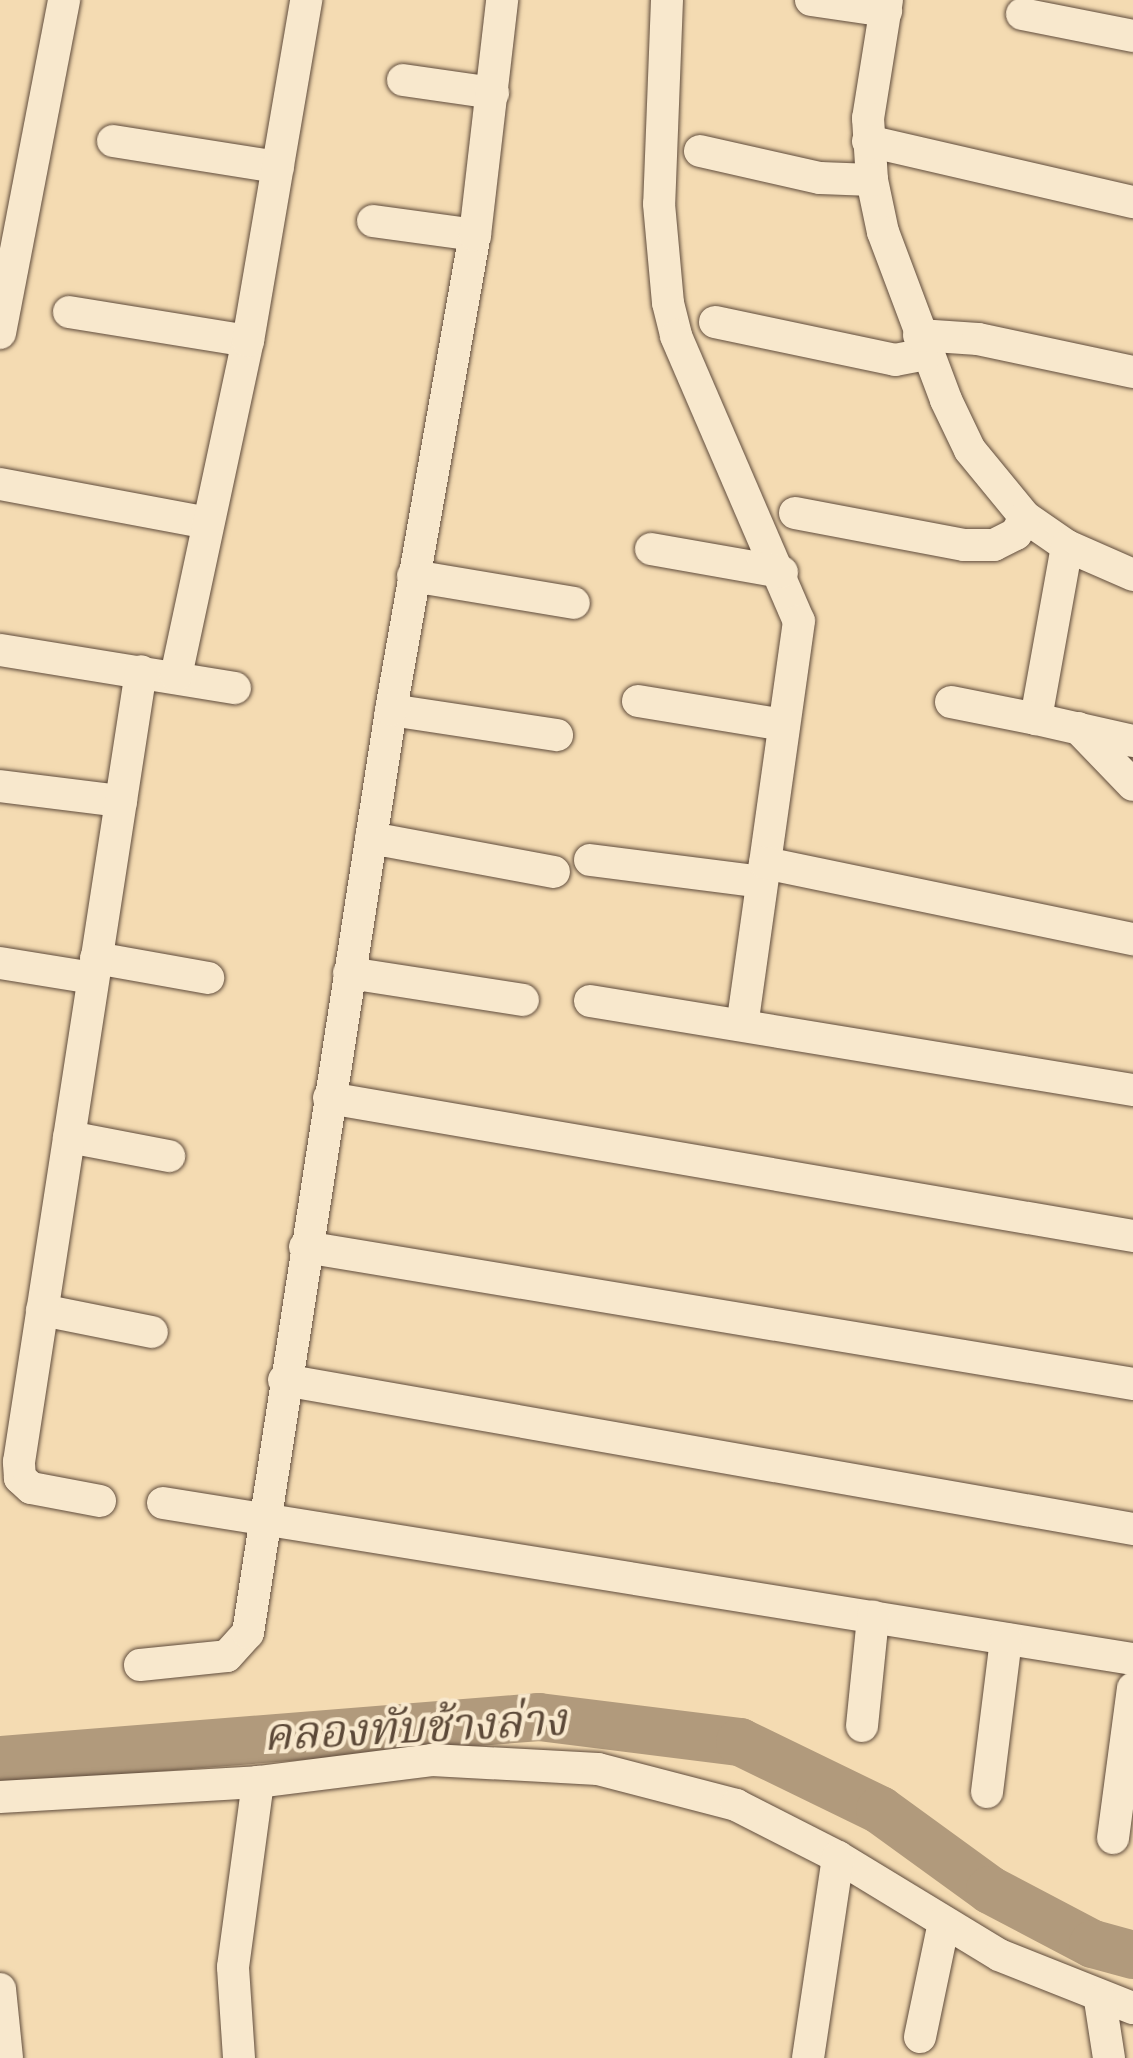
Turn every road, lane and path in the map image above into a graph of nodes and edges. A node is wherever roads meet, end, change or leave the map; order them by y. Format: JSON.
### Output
{"nodes":[{"id":1,"x":64,"y":0,"type":"edge"},
{"id":2,"x":306,"y":0,"type":"edge"},
{"id":3,"x":502,"y":0,"type":"edge"},
{"id":4,"x":667,"y":0,"type":"edge"},
{"id":5,"x":811,"y":0,"type":"edge"},
{"id":6,"x":887,"y":6,"type":"edge"},
{"id":7,"x":1022,"y":14,"type":"dead end"},
{"id":8,"x":1133,"y":36,"type":"edge"},
{"id":9,"x":402,"y":80,"type":"dead end"},
{"id":10,"x":493,"y":93,"type":"junction"},
{"id":11,"x":113,"y":140,"type":"dead end"},
{"id":12,"x":868,"y":142,"type":"junction"},
{"id":13,"x":700,"y":151,"type":"dead end"},
{"id":14,"x":278,"y":167,"type":"junction"},
{"id":15,"x":872,"y":180,"type":"junction"},
{"id":16,"x":1133,"y":202,"type":"edge"},
{"id":17,"x":372,"y":221,"type":"dead end"},
{"id":18,"x":475,"y":235,"type":"junction"},
{"id":19,"x":69,"y":312,"type":"dead end"},
{"id":20,"x":715,"y":322,"type":"dead end"},
{"id":21,"x":0,"y":333,"type":"edge"},
{"id":22,"x":248,"y":341,"type":"junction"},
{"id":23,"x":923,"y":344,"type":"junction"},
{"id":24,"x":1133,"y":372,"type":"edge"},
{"id":25,"x":0,"y":484,"type":"edge"},
{"id":26,"x":795,"y":513,"type":"dead end"},
{"id":27,"x":1025,"y":517,"type":"junction"},
{"id":28,"x":204,"y":522,"type":"junction"},
{"id":29,"x":1066,"y":546,"type":"junction"},
{"id":30,"x":651,"y":549,"type":"dead end"},
{"id":31,"x":782,"y":572,"type":"junction"},
{"id":32,"x":1133,"y":575,"type":"edge"},
{"id":33,"x":413,"y":576,"type":"junction"},
{"id":34,"x":574,"y":603,"type":"dead end"},
{"id":35,"x":0,"y":650,"type":"edge"},
{"id":36,"x":141,"y":671,"type":"junction"},
{"id":37,"x":176,"y":676,"type":"junction"},
{"id":38,"x":235,"y":688,"type":"dead end"},
{"id":39,"x":638,"y":701,"type":"dead end"},
{"id":40,"x":950,"y":702,"type":"dead end"},
{"id":41,"x":392,"y":710,"type":"junction"},
{"id":42,"x":1036,"y":719,"type":"junction"},
{"id":43,"x":784,"y":725,"type":"junction"},
{"id":44,"x":1078,"y":728,"type":"junction"},
{"id":45,"x":557,"y":734,"type":"dead end"},
{"id":46,"x":1133,"y":740,"type":"edge"},
{"id":47,"x":1133,"y":785,"type":"edge"},
{"id":48,"x":0,"y":786,"type":"edge"},
{"id":49,"x":121,"y":801,"type":"junction"},
{"id":50,"x":371,"y":838,"type":"junction"},
{"id":51,"x":590,"y":860,"type":"dead end"},
{"id":52,"x":554,"y":872,"type":"dead end"},
{"id":53,"x":764,"y":872,"type":"junction"},
{"id":54,"x":1133,"y":939,"type":"edge"},
{"id":55,"x":0,"y":963,"type":"edge"},
{"id":56,"x":95,"y":968,"type":"junction"},
{"id":57,"x":349,"y":973,"type":"junction"},
{"id":58,"x":208,"y":978,"type":"dead end"},
{"id":59,"x":523,"y":1000,"type":"dead end"},
{"id":60,"x":590,"y":1001,"type":"dead end"},
{"id":61,"x":742,"y":1026,"type":"junction"},
{"id":62,"x":1133,"y":1090,"type":"edge"},
{"id":63,"x":329,"y":1098,"type":"junction"},
{"id":64,"x":69,"y":1137,"type":"junction"},
{"id":65,"x":169,"y":1156,"type":"dead end"},
{"id":66,"x":1133,"y":1236,"type":"edge"},
{"id":67,"x":305,"y":1247,"type":"junction"},
{"id":68,"x":42,"y":1310,"type":"junction"},
{"id":69,"x":152,"y":1332,"type":"dead end"},
{"id":70,"x":284,"y":1380,"type":"junction"},
{"id":71,"x":1133,"y":1384,"type":"edge"},
{"id":72,"x":100,"y":1501,"type":"dead end"},
{"id":73,"x":163,"y":1503,"type":"dead end"},
{"id":74,"x":262,"y":1515,"type":"junction"},
{"id":75,"x":1133,"y":1529,"type":"edge"},
{"id":76,"x":874,"y":1617,"type":"junction"},
{"id":77,"x":1006,"y":1639,"type":"junction"},
{"id":78,"x":1133,"y":1659,"type":"edge"},
{"id":79,"x":140,"y":1664,"type":"dead end"},
{"id":80,"x":1133,"y":1688,"type":"edge"},
{"id":81,"x":862,"y":1726,"type":"dead end"},
{"id":82,"x":258,"y":1782,"type":"junction"},
{"id":83,"x":987,"y":1792,"type":"dead end"},
{"id":84,"x":1126,"y":1794,"type":"edge"},
{"id":85,"x":0,"y":1797,"type":"edge"},
{"id":86,"x":1113,"y":1838,"type":"dead end"},
{"id":87,"x":838,"y":1857,"type":"junction"},
{"id":88,"x":944,"y":1922,"type":"junction"},
{"id":89,"x":0,"y":1989,"type":"edge"},
{"id":90,"x":1100,"y":2000,"type":"junction"},
{"id":91,"x":1133,"y":2008,"type":"edge"},
{"id":92,"x":920,"y":2037,"type":"dead end"},
{"id":93,"x":7,"y":2058,"type":"edge"},
{"id":94,"x":240,"y":2058,"type":"edge"},
{"id":95,"x":808,"y":2058,"type":"edge"},
{"id":96,"x":1109,"y":2058,"type":"edge"}],
"edges":[{"from":1,"to":21,"type":"street"},
{"from":2,"to":14,"type":"street"},
{"from":3,"to":10,"type":"street"},
{"from":4,"to":31,"type":"street"},
{"from":5,"to":6,"type":"street"},
{"from":6,"to":12,"type":"street"},
{"from":7,"to":8,"type":"street"},
{"from":9,"to":10,"type":"street"},
{"from":10,"to":18,"type":"street"},
{"from":11,"to":14,"type":"street"},
{"from":12,"to":15,"type":"street"},
{"from":12,"to":16,"type":"street"},
{"from":13,"to":15,"type":"street"},
{"from":14,"to":22,"type":"street"},
{"from":15,"to":23,"type":"street"},
{"from":17,"to":18,"type":"street"},
{"from":18,"to":33,"type":"street"},
{"from":19,"to":22,"type":"street"},
{"from":20,"to":23,"type":"street"},
{"from":22,"to":28,"type":"street"},
{"from":23,"to":24,"type":"street"},
{"from":23,"to":27,"type":"street"},
{"from":25,"to":28,"type":"street"},
{"from":26,"to":27,"type":"street"},
{"from":27,"to":29,"type":"street"},
{"from":28,"to":37,"type":"street"},
{"from":29,"to":32,"type":"street"},
{"from":29,"to":42,"type":"street"},
{"from":30,"to":31,"type":"street"},
{"from":31,"to":43,"type":"street"},
{"from":33,"to":34,"type":"street"},
{"from":33,"to":41,"type":"street"},
{"from":35,"to":36,"type":"street"},
{"from":36,"to":37,"type":"street"},
{"from":36,"to":49,"type":"street"},
{"from":37,"to":38,"type":"street"},
{"from":39,"to":43,"type":"street"},
{"from":40,"to":42,"type":"street"},
{"from":41,"to":45,"type":"street"},
{"from":41,"to":50,"type":"street"},
{"from":42,"to":44,"type":"street"},
{"from":43,"to":53,"type":"street"},
{"from":44,"to":46,"type":"street"},
{"from":44,"to":47,"type":"street"},
{"from":48,"to":49,"type":"street"},
{"from":49,"to":56,"type":"street"},
{"from":50,"to":52,"type":"street"},
{"from":50,"to":57,"type":"street"},
{"from":51,"to":53,"type":"street"},
{"from":53,"to":54,"type":"street"},
{"from":53,"to":61,"type":"street"},
{"from":55,"to":56,"type":"street"},
{"from":56,"to":58,"type":"street"},
{"from":56,"to":64,"type":"street"},
{"from":57,"to":59,"type":"street"},
{"from":57,"to":63,"type":"street"},
{"from":60,"to":61,"type":"street"},
{"from":61,"to":62,"type":"street"},
{"from":63,"to":66,"type":"street"},
{"from":63,"to":67,"type":"street"},
{"from":64,"to":65,"type":"street"},
{"from":64,"to":68,"type":"street"},
{"from":67,"to":70,"type":"street"},
{"from":67,"to":71,"type":"street"},
{"from":68,"to":69,"type":"street"},
{"from":68,"to":72,"type":"street"},
{"from":70,"to":74,"type":"street"},
{"from":70,"to":75,"type":"street"},
{"from":73,"to":74,"type":"street"},
{"from":74,"to":76,"type":"street"},
{"from":74,"to":79,"type":"street"},
{"from":76,"to":77,"type":"street"},
{"from":76,"to":81,"type":"street"},
{"from":77,"to":78,"type":"street"},
{"from":77,"to":83,"type":"street"},
{"from":80,"to":84,"type":"street"},
{"from":82,"to":85,"type":"street"},
{"from":82,"to":87,"type":"street"},
{"from":82,"to":94,"type":"street"},
{"from":84,"to":86,"type":"street"},
{"from":87,"to":88,"type":"street"},
{"from":87,"to":95,"type":"street"},
{"from":88,"to":90,"type":"street"},
{"from":88,"to":92,"type":"street"},
{"from":89,"to":93,"type":"street"},
{"from":90,"to":91,"type":"street"},
{"from":90,"to":96,"type":"street"}]}
